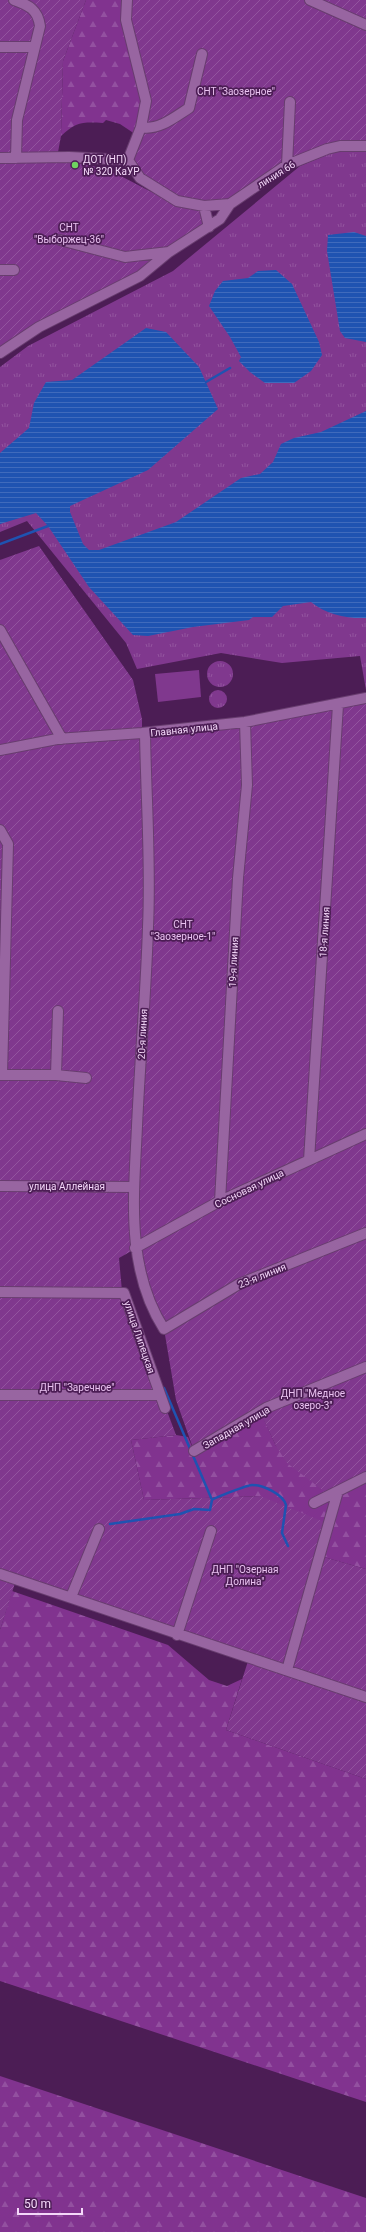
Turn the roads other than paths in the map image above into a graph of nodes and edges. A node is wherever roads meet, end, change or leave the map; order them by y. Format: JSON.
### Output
{"nodes":[{"id":1,"x":14,"y":0,"type":"edge"},
{"id":2,"x":127,"y":0,"type":"edge"},
{"id":3,"x":310,"y":0,"type":"edge"},
{"id":4,"x":366,"y":25,"type":"edge"},
{"id":5,"x":0,"y":47,"type":"edge"},
{"id":6,"x":34,"y":47,"type":"junction"},
{"id":7,"x":202,"y":54,"type":"dead end"},
{"id":8,"x":290,"y":102,"type":"dead end"},
{"id":9,"x":141,"y":127,"type":"junction"},
{"id":10,"x":366,"y":146,"type":"edge"},
{"id":11,"x":0,"y":158,"type":"edge"},
{"id":12,"x":16,"y":158,"type":"junction"},
{"id":13,"x":128,"y":160,"type":"junction"},
{"id":14,"x":287,"y":165,"type":"junction"},
{"id":15,"x":230,"y":204,"type":"junction"},
{"id":16,"x":204,"y":206,"type":"junction"},
{"id":17,"x":209,"y":226,"type":"junction"},
{"id":18,"x":60,"y":240,"type":"dead end"},
{"id":19,"x":169,"y":252,"type":"junction"},
{"id":20,"x":0,"y":270,"type":"edge"},
{"id":21,"x":14,"y":270,"type":"dead end"},
{"id":22,"x":0,"y":353,"type":"edge"},
{"id":23,"x":0,"y":630,"type":"edge"},
{"id":24,"x":366,"y":698,"type":"edge"},
{"id":25,"x":338,"y":705,"type":"junction"},
{"id":26,"x":245,"y":722,"type":"junction"},
{"id":27,"x":146,"y":733,"type":"junction"},
{"id":28,"x":62,"y":739,"type":"junction"},
{"id":29,"x":0,"y":750,"type":"edge"},
{"id":30,"x":0,"y":830,"type":"edge"},
{"id":31,"x":58,"y":1011,"type":"dead end"},
{"id":32,"x":1,"y":1075,"type":"edge"},
{"id":33,"x":56,"y":1075,"type":"junction"},
{"id":34,"x":86,"y":1078,"type":"dead end"},
{"id":35,"x":366,"y":1134,"type":"edge"},
{"id":36,"x":309,"y":1160,"type":"junction"},
{"id":37,"x":0,"y":1186,"type":"edge"},
{"id":38,"x":134,"y":1187,"type":"junction"},
{"id":39,"x":220,"y":1201,"type":"junction"},
{"id":40,"x":366,"y":1233,"type":"edge"},
{"id":41,"x":135,"y":1248,"type":"junction"},
{"id":42,"x":0,"y":1292,"type":"edge"},
{"id":43,"x":164,"y":1329,"type":"joint"},
{"id":44,"x":366,"y":1367,"type":"edge"},
{"id":45,"x":0,"y":1395,"type":"edge"},
{"id":46,"x":160,"y":1395,"type":"junction"},
{"id":47,"x":165,"y":1408,"type":"dead end"},
{"id":48,"x":194,"y":1451,"type":"dead end"},
{"id":49,"x":366,"y":1477,"type":"edge"},
{"id":50,"x":338,"y":1491,"type":"junction"},
{"id":51,"x":314,"y":1503,"type":"dead end"},
{"id":52,"x":99,"y":1529,"type":"dead end"},
{"id":53,"x":211,"y":1531,"type":"dead end"},
{"id":54,"x":0,"y":1574,"type":"edge"},
{"id":55,"x":70,"y":1597,"type":"junction"},
{"id":56,"x":177,"y":1635,"type":"junction"},
{"id":57,"x":287,"y":1670,"type":"junction"},
{"id":58,"x":366,"y":1697,"type":"edge"}],
"edges":[{"from":1,"to":6,"type":"street"},
{"from":2,"to":9,"type":"street"},
{"from":3,"to":4,"type":"street"},
{"from":5,"to":6,"type":"street"},
{"from":6,"to":12,"type":"street"},
{"from":7,"to":9,"type":"street"},
{"from":8,"to":14,"type":"street"},
{"from":9,"to":13,"type":"street"},
{"from":10,"to":14,"type":"street","name":"линия 66"},
{"from":11,"to":12,"type":"street"},
{"from":12,"to":13,"type":"street"},
{"from":13,"to":16,"type":"street"},
{"from":14,"to":15,"type":"street","name":"линия 66"},
{"from":15,"to":16,"type":"street"},
{"from":15,"to":17,"type":"street","name":"линия 66"},
{"from":16,"to":17,"type":"street"},
{"from":17,"to":19,"type":"street"},
{"from":18,"to":19,"type":"street"},
{"from":19,"to":22,"type":"street"},
{"from":20,"to":21,"type":"street"},
{"from":23,"to":28,"type":"street"},
{"from":24,"to":25,"type":"street","name":"Главная улица"},
{"from":25,"to":26,"type":"street","name":"Главная улица"},
{"from":25,"to":36,"type":"street","name":"18-я линия"},
{"from":26,"to":27,"type":"street","name":"Главная улица"},
{"from":26,"to":39,"type":"street","name":"19-я линия"},
{"from":27,"to":28,"type":"street","name":"Главная улица"},
{"from":27,"to":38,"type":"street","name":"20-я линия"},
{"from":28,"to":29,"type":"street","name":"Главная улица"},
{"from":30,"to":32,"type":"street"},
{"from":31,"to":33,"type":"street"},
{"from":32,"to":33,"type":"street"},
{"from":33,"to":34,"type":"street"},
{"from":35,"to":36,"type":"street","name":"Сосновая улица"},
{"from":36,"to":39,"type":"street","name":"Сосновая улица"},
{"from":37,"to":38,"type":"street","name":"улица Аллейная"},
{"from":38,"to":41,"type":"street","name":"20-я линия"},
{"from":39,"to":41,"type":"street","name":"Сосновая улица"},
{"from":40,"to":43,"type":"street","name":"23-я линия"},
{"from":41,"to":43,"type":"street","name":"20-я линия"},
{"from":42,"to":46,"type":"street","name":"улица Липецкая"},
{"from":44,"to":48,"type":"street","name":"Западная улица"},
{"from":45,"to":46,"type":"street"},
{"from":46,"to":47,"type":"street","name":"улица Липецкая"},
{"from":49,"to":50,"type":"street"},
{"from":50,"to":51,"type":"street"},
{"from":50,"to":57,"type":"street"},
{"from":52,"to":55,"type":"street"},
{"from":53,"to":56,"type":"street"},
{"from":54,"to":55,"type":"street"},
{"from":55,"to":56,"type":"street"},
{"from":56,"to":57,"type":"street"},
{"from":57,"to":58,"type":"street"}]}
